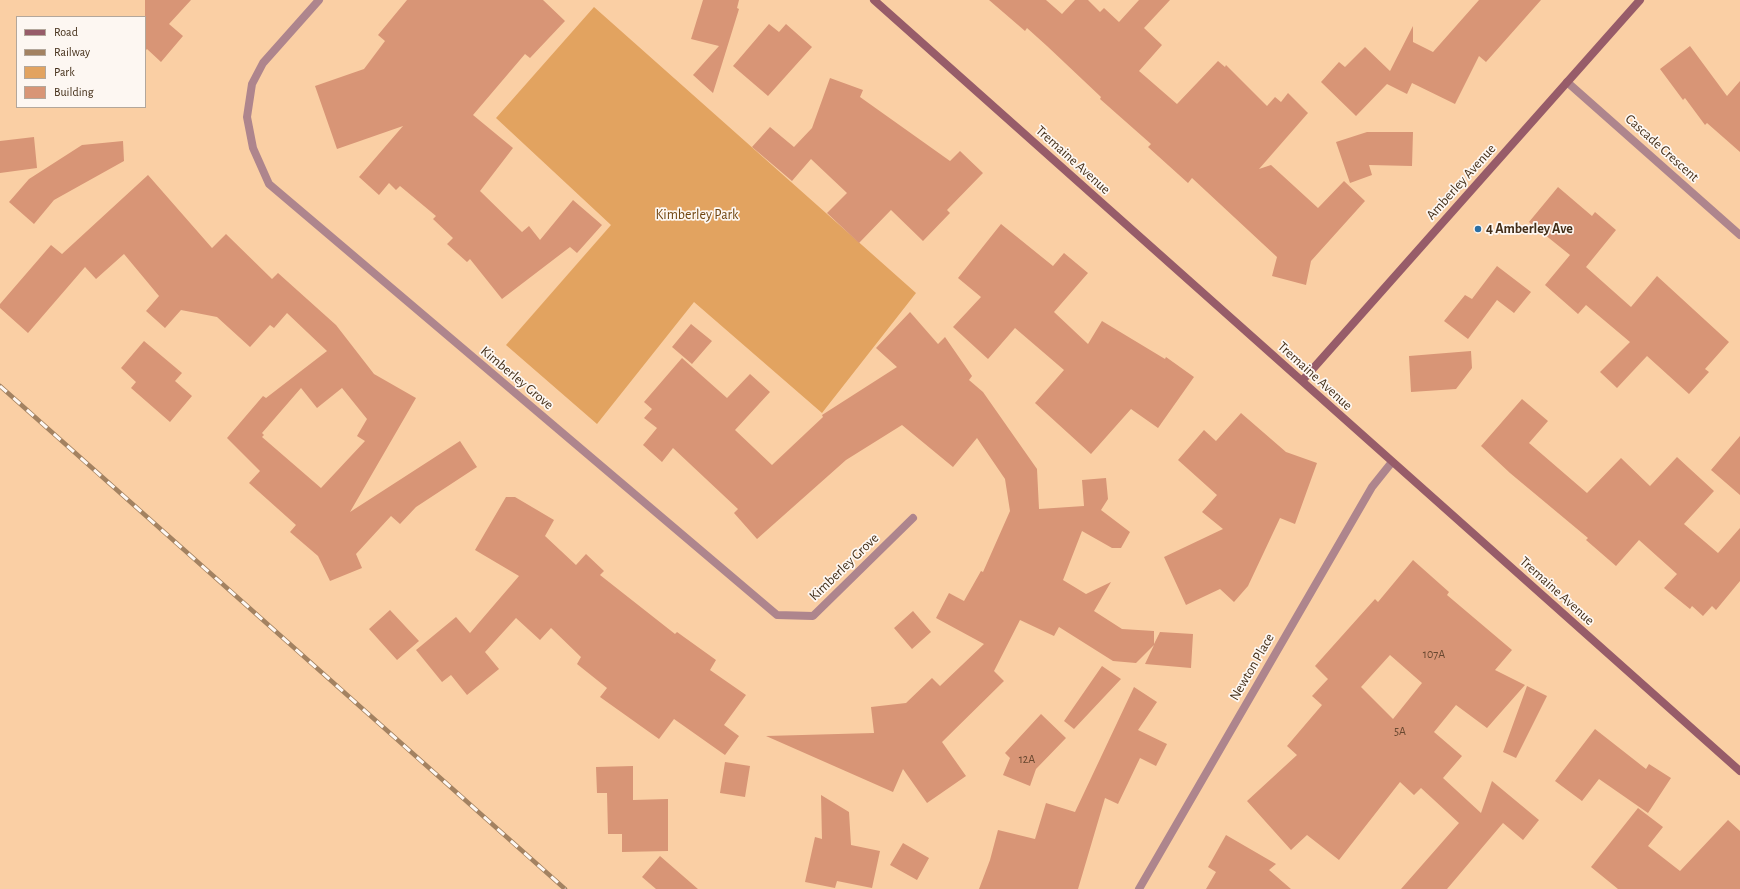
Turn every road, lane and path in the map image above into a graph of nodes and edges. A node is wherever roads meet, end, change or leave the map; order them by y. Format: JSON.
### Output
{"nodes":[{"id":1,"x":319,"y":0,"type":"edge"},
{"id":2,"x":874,"y":0,"type":"edge"},
{"id":3,"x":1640,"y":0,"type":"edge"},
{"id":4,"x":1567,"y":82,"type":"junction"},
{"id":5,"x":1740,"y":235,"type":"edge"},
{"id":6,"x":1302,"y":381,"type":"junction"},
{"id":7,"x":1392,"y":462,"type":"junction"},
{"id":8,"x":913,"y":518,"type":"dead end"},
{"id":9,"x":1740,"y":771,"type":"edge"},
{"id":10,"x":1139,"y":889,"type":"edge"}],
"edges":[{"from":1,"to":8,"type":"street","name":"Kimberley Grove"},
{"from":2,"to":6,"type":"main road","name":"Tremaine Avenue"},
{"from":3,"to":4,"type":"main road","name":"Amberley Avenue"},
{"from":4,"to":5,"type":"street","name":"Cascade Crescent"},
{"from":4,"to":6,"type":"main road","name":"Amberley Avenue"},
{"from":6,"to":7,"type":"main road","name":"Tremaine Avenue"},
{"from":7,"to":9,"type":"main road","name":"Tremaine Avenue"},
{"from":7,"to":10,"type":"street","name":"Newton Place"}]}
